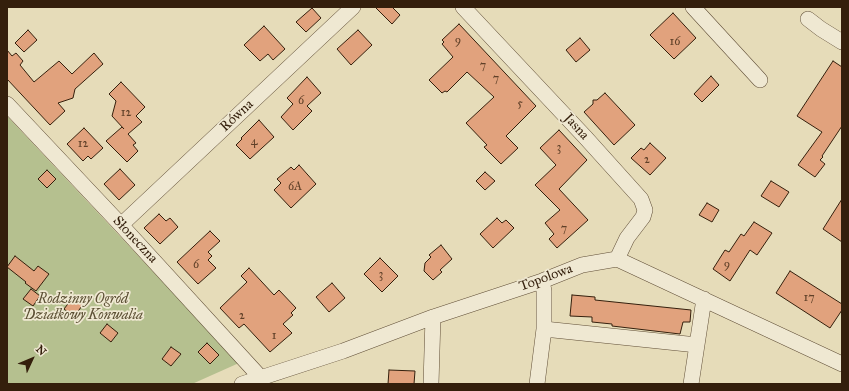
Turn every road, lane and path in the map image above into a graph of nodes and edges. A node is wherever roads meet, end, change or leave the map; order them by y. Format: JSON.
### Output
{"nodes":[{"id":1,"x":353,"y":7,"type":"edge"},
{"id":2,"x":463,"y":7,"type":"edge"},
{"id":3,"x":693,"y":7,"type":"edge"},
{"id":4,"x":808,"y":19,"type":"dead end"},
{"id":5,"x":842,"y":42,"type":"edge"},
{"id":6,"x":760,"y":80,"type":"dead end"},
{"id":7,"x":7,"y":104,"type":"edge"},
{"id":8,"x":121,"y":225,"type":"junction"},
{"id":9,"x":618,"y":259,"type":"junction"},
{"id":10,"x":542,"y":281,"type":"junction"},
{"id":11,"x":704,"y":299,"type":"junction"},
{"id":12,"x":433,"y":317,"type":"junction"},
{"id":13,"x":544,"y":329,"type":"junction"},
{"id":14,"x":697,"y":344,"type":"junction"},
{"id":15,"x":842,"y":364,"type":"edge"},
{"id":16,"x":261,"y":378,"type":"junction"},
{"id":17,"x":242,"y":384,"type":"edge"},
{"id":18,"x":431,"y":384,"type":"edge"},
{"id":19,"x":537,"y":384,"type":"edge"},
{"id":20,"x":691,"y":384,"type":"edge"}],
"edges":[{"from":1,"to":8,"type":"street","name":"Równa"},
{"from":2,"to":9,"type":"street","name":"Jasna"},
{"from":3,"to":6,"type":"street"},
{"from":4,"to":5,"type":"street"},
{"from":7,"to":8,"type":"street","name":"Słoneczna"},
{"from":8,"to":16,"type":"street","name":"Słoneczna"},
{"from":9,"to":10,"type":"street","name":"Topolowa"},
{"from":9,"to":11,"type":"street"},
{"from":10,"to":12,"type":"street","name":"Topolowa"},
{"from":10,"to":13,"type":"street"},
{"from":11,"to":14,"type":"street"},
{"from":11,"to":15,"type":"street"},
{"from":12,"to":16,"type":"street","name":"Topolowa"},
{"from":12,"to":18,"type":"street"},
{"from":13,"to":14,"type":"street"},
{"from":13,"to":19,"type":"street"},
{"from":14,"to":20,"type":"street"},
{"from":16,"to":17,"type":"street","name":"Topolowa"}]}
